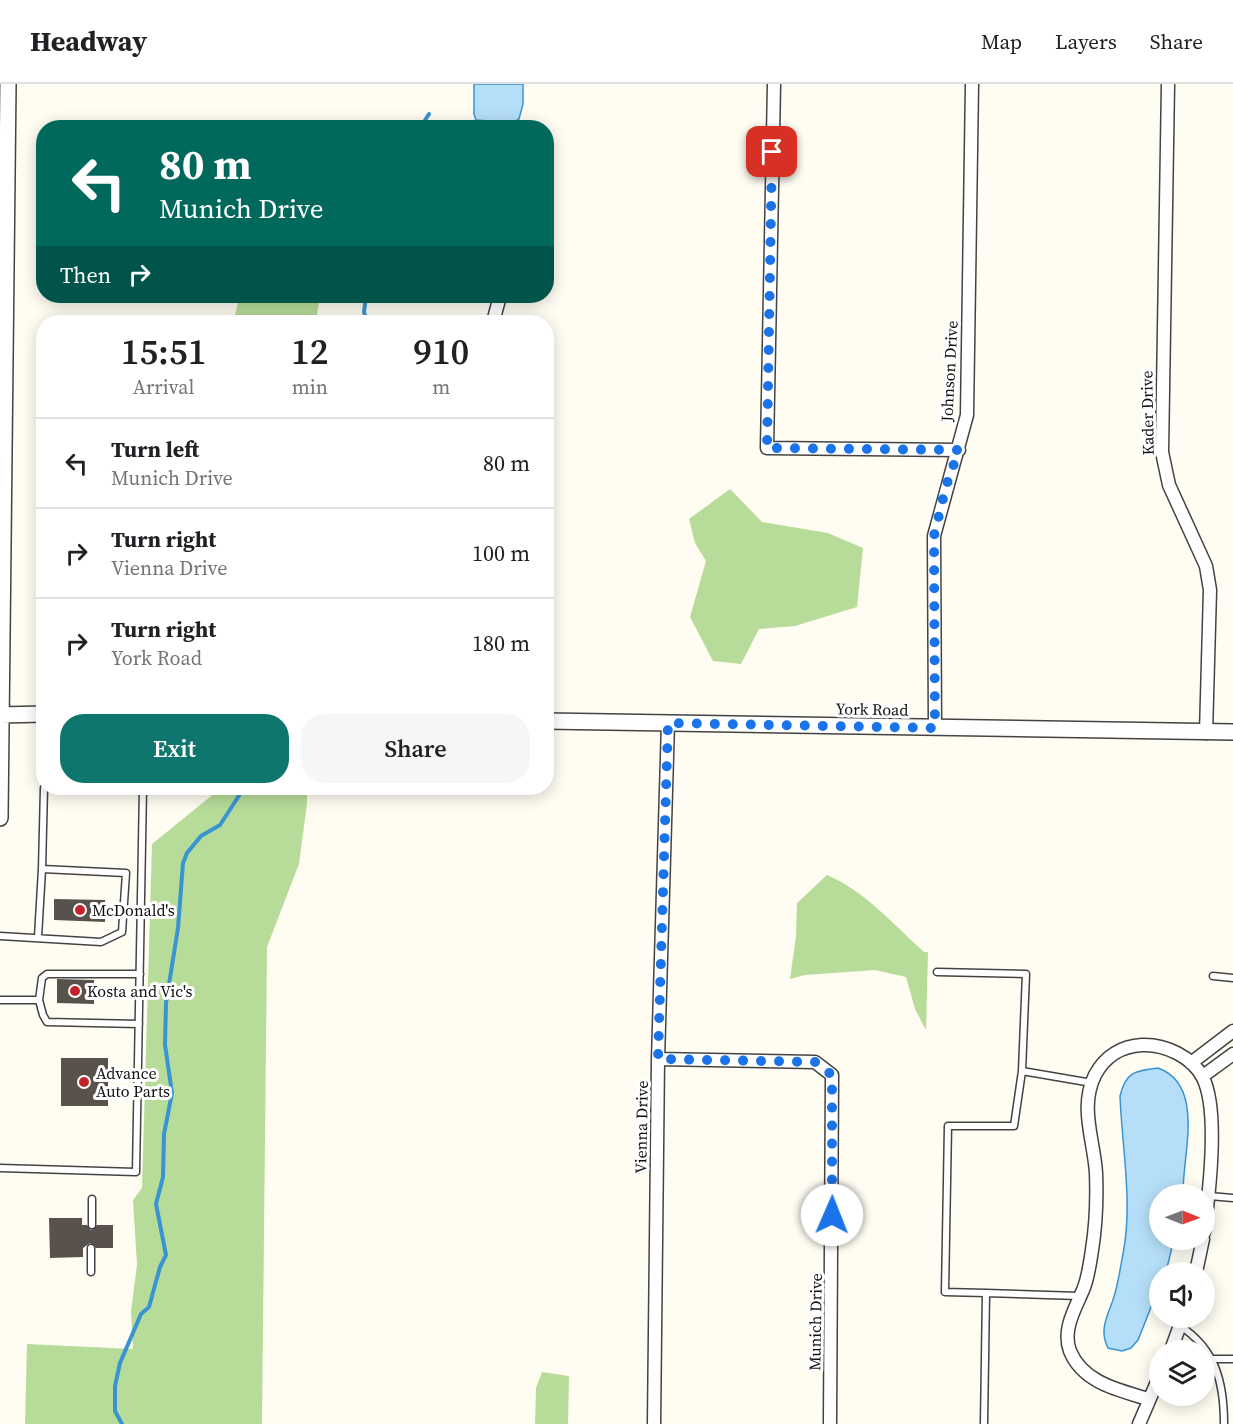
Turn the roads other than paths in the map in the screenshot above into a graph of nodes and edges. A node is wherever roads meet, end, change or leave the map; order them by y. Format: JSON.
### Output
{"nodes":[{"id":1,"x":8,"y":84,"type":"edge"},
{"id":2,"x":774,"y":84,"type":"edge"},
{"id":3,"x":972,"y":84,"type":"edge"},
{"id":4,"x":1168,"y":84,"type":"edge"},
{"id":5,"x":959,"y":450,"type":"junction"},
{"id":6,"x":1,"y":588,"type":"edge"},
{"id":7,"x":1,"y":656,"type":"edge"},
{"id":8,"x":36,"y":714,"type":"edge"},
{"id":9,"x":1,"y":715,"type":"edge"},
{"id":10,"x":554,"y":721,"type":"edge"},
{"id":11,"x":668,"y":723,"type":"junction"},
{"id":12,"x":935,"y":728,"type":"junction"},
{"id":13,"x":1206,"y":732,"type":"junction"},
{"id":14,"x":1233,"y":732,"type":"edge"},
{"id":15,"x":44,"y":795,"type":"edge"},
{"id":16,"x":143,"y":795,"type":"edge"},
{"id":17,"x":0,"y":818,"type":"edge"},
{"id":18,"x":42,"y":869,"type":"junction"},
{"id":19,"x":126,"y":873,"type":"junction"},
{"id":20,"x":141,"y":873,"type":"junction"},
{"id":21,"x":0,"y":936,"type":"edge"},
{"id":22,"x":38,"y":937,"type":"junction"},
{"id":23,"x":937,"y":972,"type":"dead end"},
{"id":24,"x":140,"y":974,"type":"junction"},
{"id":25,"x":1213,"y":976,"type":"dead end"},
{"id":26,"x":1233,"y":978,"type":"edge"},
{"id":27,"x":0,"y":1000,"type":"edge"},
{"id":28,"x":39,"y":1000,"type":"junction"},
{"id":29,"x":139,"y":1024,"type":"junction"},
{"id":30,"x":1233,"y":1031,"type":"edge"},
{"id":31,"x":1233,"y":1054,"type":"edge"},
{"id":32,"x":658,"y":1059,"type":"junction"},
{"id":33,"x":1191,"y":1063,"type":"junction"},
{"id":34,"x":1022,"y":1071,"type":"junction"},
{"id":35,"x":1203,"y":1076,"type":"junction"},
{"id":36,"x":1092,"y":1083,"type":"junction"},
{"id":37,"x":0,"y":1168,"type":"edge"},
{"id":38,"x":1209,"y":1184,"type":"edge"},
{"id":39,"x":1215,"y":1196,"type":"edge"},
{"id":40,"x":1233,"y":1198,"type":"edge"},
{"id":41,"x":92,"y":1199,"type":"dead end"},
{"id":42,"x":92,"y":1225,"type":"dead end"},
{"id":43,"x":92,"y":1248,"type":"dead end"},
{"id":44,"x":91,"y":1272,"type":"dead end"},
{"id":45,"x":986,"y":1293,"type":"junction"},
{"id":46,"x":1079,"y":1296,"type":"junction"},
{"id":47,"x":1187,"y":1328,"type":"edge"},
{"id":48,"x":1199,"y":1340,"type":"edge"},
{"id":49,"x":1215,"y":1359,"type":"edge"},
{"id":50,"x":1233,"y":1359,"type":"edge"},
{"id":51,"x":1215,"y":1367,"type":"edge"},
{"id":52,"x":1148,"y":1398,"type":"joint"},
{"id":53,"x":654,"y":1424,"type":"edge"},
{"id":54,"x":830,"y":1424,"type":"edge"},
{"id":55,"x":984,"y":1424,"type":"edge"},
{"id":56,"x":1139,"y":1424,"type":"edge"},
{"id":57,"x":1224,"y":1424,"type":"edge"}],
"edges":[{"from":1,"to":6,"type":"street"},
{"from":2,"to":5,"type":"street"},
{"from":3,"to":5,"type":"street","name":"Johnson Drive"},
{"from":4,"to":13,"type":"street","name":"Kader Drive"},
{"from":5,"to":12,"type":"street","name":"Johnson Drive"},
{"from":6,"to":7,"type":"street"},
{"from":7,"to":9,"type":"street"},
{"from":8,"to":9,"type":"street"},
{"from":9,"to":17,"type":"street"},
{"from":10,"to":11,"type":"street","name":"York Road"},
{"from":11,"to":12,"type":"street","name":"York Road"},
{"from":11,"to":32,"type":"street","name":"Vienna Drive"},
{"from":12,"to":13,"type":"street","name":"York Road"},
{"from":13,"to":14,"type":"street","name":"York Road"},
{"from":15,"to":18,"type":"lane"},
{"from":16,"to":20,"type":"lane"},
{"from":18,"to":19,"type":"lane"},
{"from":18,"to":22,"type":"lane"},
{"from":19,"to":20,"type":"lane"},
{"from":19,"to":22,"type":"lane"},
{"from":20,"to":24,"type":"lane"},
{"from":21,"to":22,"type":"lane"},
{"from":23,"to":34,"type":"lane"},
{"from":24,"to":28,"type":"lane"},
{"from":24,"to":29,"type":"lane"},
{"from":25,"to":26,"type":"lane"},
{"from":27,"to":28,"type":"lane"},
{"from":28,"to":29,"type":"lane"},
{"from":29,"to":37,"type":"lane"},
{"from":30,"to":33,"type":"street"},
{"from":31,"to":35,"type":"street"},
{"from":32,"to":53,"type":"street","name":"Vienna Drive"},
{"from":32,"to":54,"type":"street","name":"Munich Drive"},
{"from":33,"to":35,"type":"street"},
{"from":33,"to":36,"type":"street"},
{"from":34,"to":36,"type":"lane"},
{"from":34,"to":45,"type":"lane"},
{"from":35,"to":38,"type":"street"},
{"from":36,"to":46,"type":"street"},
{"from":39,"to":40,"type":"lane"},
{"from":41,"to":42,"type":"lane"},
{"from":43,"to":44,"type":"lane"},
{"from":45,"to":46,"type":"lane"},
{"from":45,"to":55,"type":"lane"},
{"from":46,"to":52,"type":"street"},
{"from":47,"to":48,"type":"lane"},
{"from":49,"to":50,"type":"lane"},
{"from":51,"to":57,"type":"lane"},
{"from":52,"to":56,"type":"street"}]}
